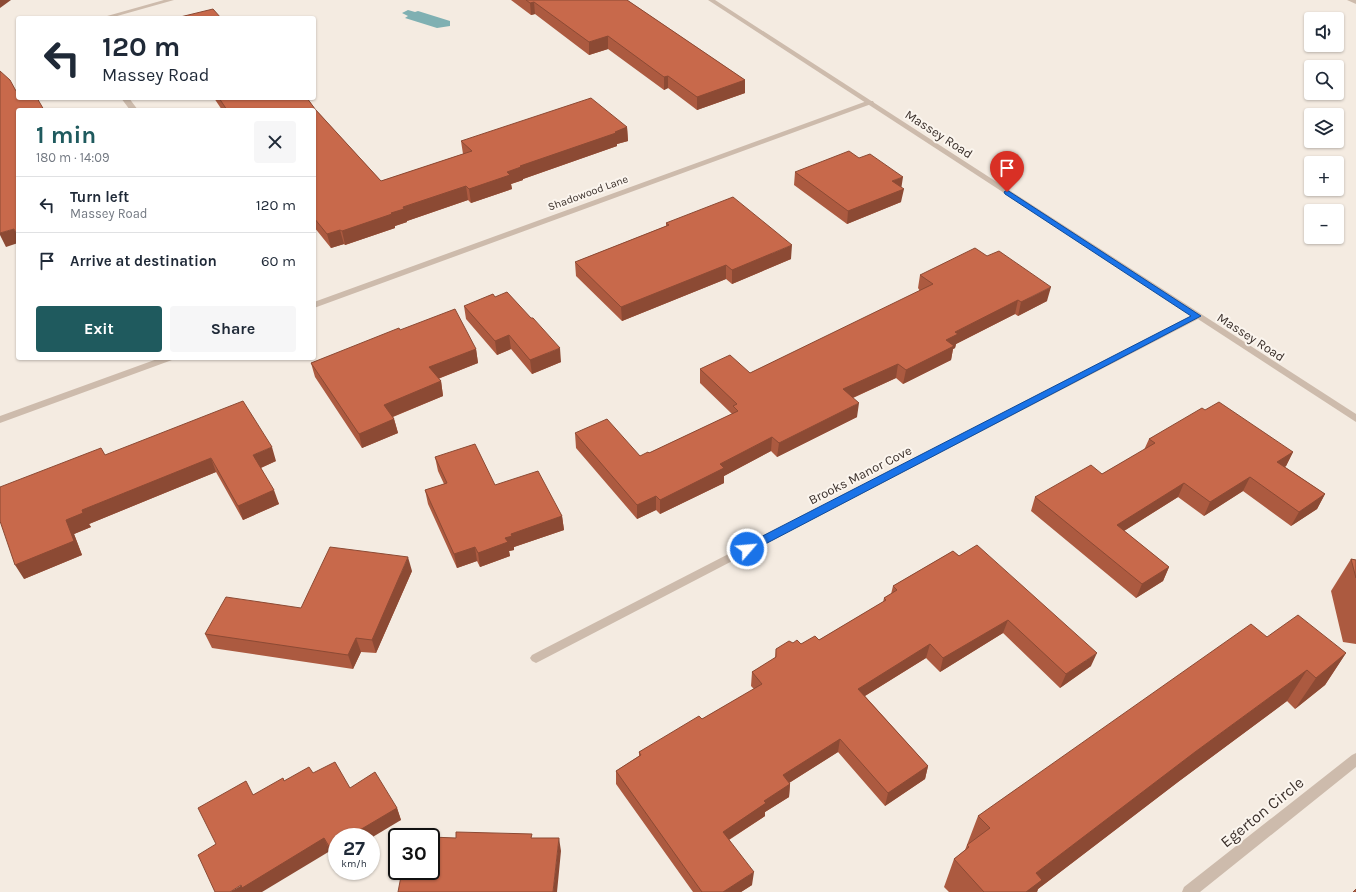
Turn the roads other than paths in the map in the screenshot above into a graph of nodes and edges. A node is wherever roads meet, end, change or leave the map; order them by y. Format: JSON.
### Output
{"nodes":[{"id":1,"x":171,"y":0,"type":"edge"},
{"id":2,"x":711,"y":0,"type":"edge"},
{"id":3,"x":1350,"y":0,"type":"edge"},
{"id":4,"x":1356,"y":2,"type":"edge"},
{"id":5,"x":111,"y":16,"type":"edge"},
{"id":6,"x":870,"y":103,"type":"junction"},
{"id":7,"x":316,"y":304,"type":"edge"},
{"id":8,"x":1197,"y":316,"type":"junction"},
{"id":9,"x":164,"y":360,"type":"edge"},
{"id":10,"x":1356,"y":419,"type":"edge"},
{"id":11,"x":0,"y":420,"type":"edge"},
{"id":12,"x":536,"y":658,"type":"dead end"},
{"id":13,"x":1356,"y":759,"type":"edge"},
{"id":14,"x":1189,"y":892,"type":"edge"}],
"edges":[{"from":1,"to":5,"type":"street"},
{"from":2,"to":6,"type":"street","name":"Massey Road"},
{"from":3,"to":4,"type":"street"},
{"from":6,"to":7,"type":"street","name":"Shadowood Lane"},
{"from":6,"to":8,"type":"street","name":"Massey Road"},
{"from":8,"to":10,"type":"street","name":"Massey Road"},
{"from":8,"to":12,"type":"street","name":"Brooks Manor Cove"},
{"from":9,"to":11,"type":"street"},
{"from":13,"to":14,"type":"street","name":"Egerton Circle"}]}
